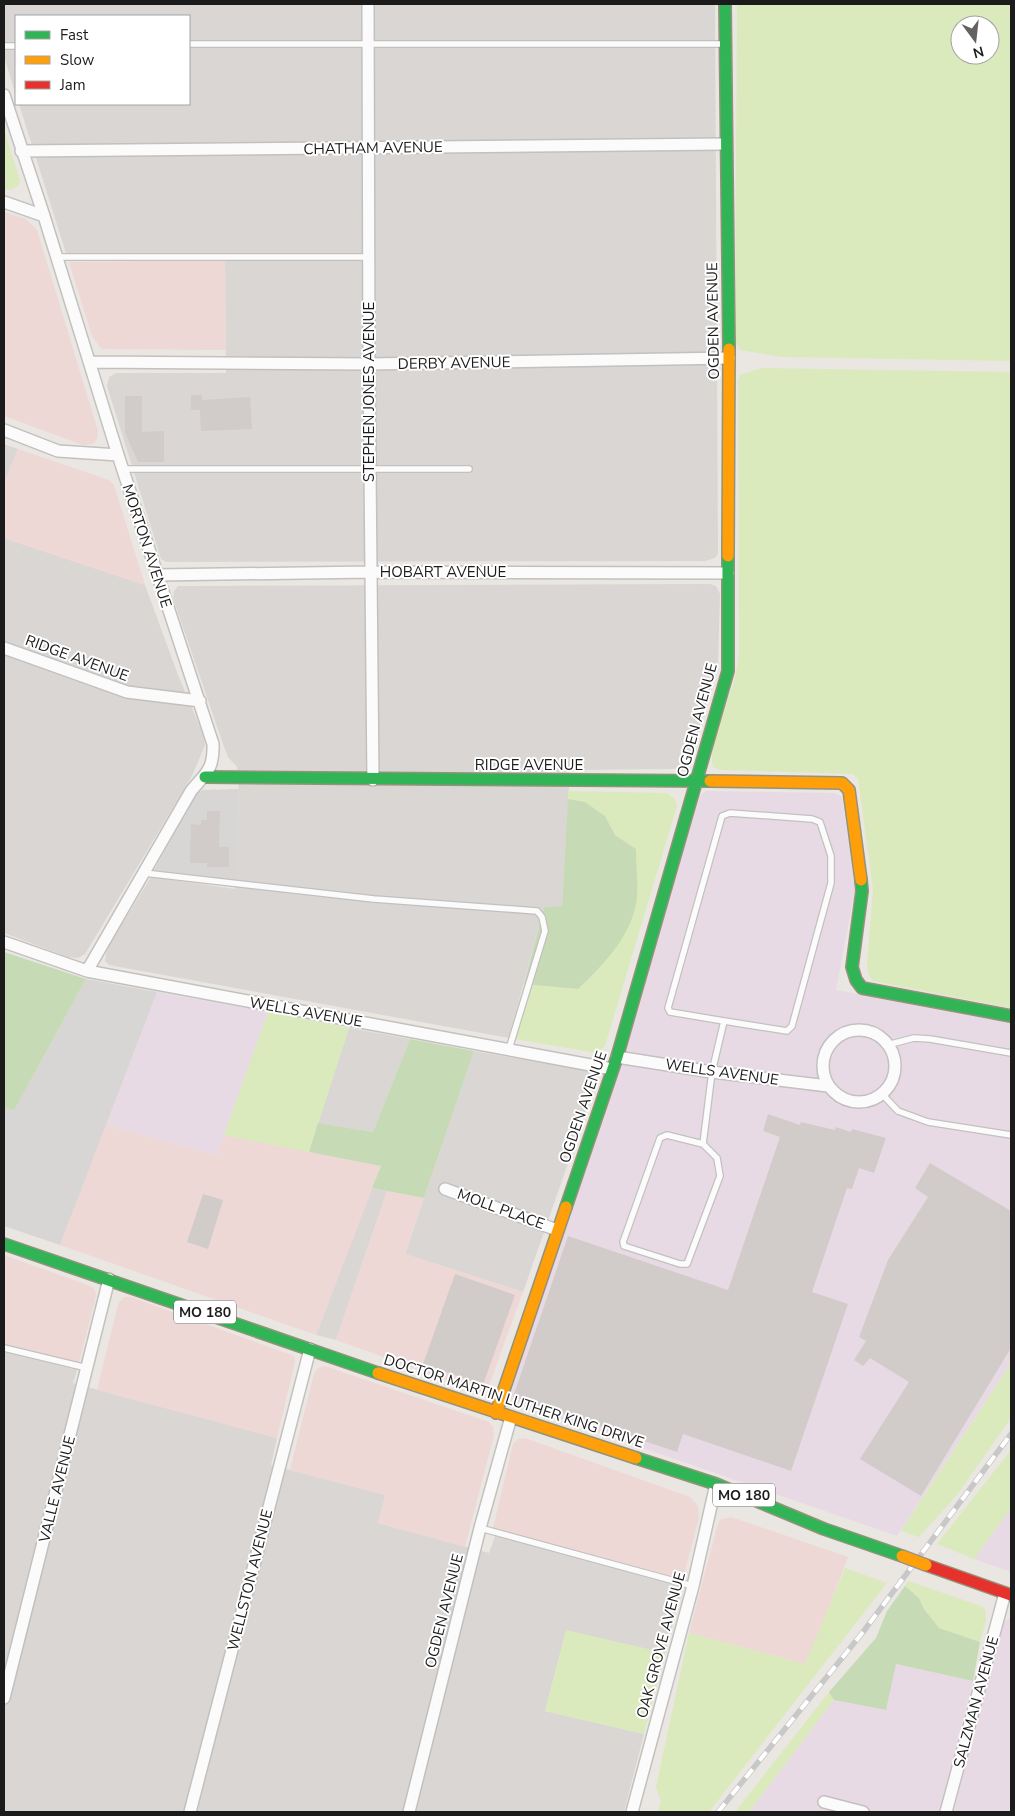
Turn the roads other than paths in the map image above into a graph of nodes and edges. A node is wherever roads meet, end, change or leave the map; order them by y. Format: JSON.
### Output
{"nodes":[{"id":1,"x":368,"y":4,"type":"edge"},
{"id":2,"x":725,"y":4,"type":"edge"},
{"id":3,"x":368,"y":42,"type":"junction"},
{"id":4,"x":190,"y":44,"type":"edge"},
{"id":5,"x":725,"y":44,"type":"junction"},
{"id":6,"x":4,"y":95,"type":"edge"},
{"id":7,"x":724,"y":144,"type":"junction"},
{"id":8,"x":368,"y":149,"type":"junction"},
{"id":9,"x":21,"y":151,"type":"junction"},
{"id":10,"x":4,"y":202,"type":"edge"},
{"id":11,"x":44,"y":216,"type":"junction"},
{"id":12,"x":57,"y":257,"type":"junction"},
{"id":13,"x":368,"y":257,"type":"junction"},
{"id":14,"x":729,"y":358,"type":"junction"},
{"id":15,"x":90,"y":362,"type":"junction"},
{"id":16,"x":369,"y":364,"type":"junction"},
{"id":17,"x":4,"y":430,"type":"edge"},
{"id":18,"x":118,"y":455,"type":"junction"},
{"id":19,"x":370,"y":468,"type":"junction"},
{"id":20,"x":469,"y":468,"type":"dead end"},
{"id":21,"x":122,"y":469,"type":"junction"},
{"id":22,"x":370,"y":572,"type":"junction"},
{"id":23,"x":728,"y":573,"type":"junction"},
{"id":24,"x":157,"y":575,"type":"junction"},
{"id":25,"x":4,"y":648,"type":"edge"},
{"id":26,"x":200,"y":701,"type":"junction"},
{"id":27,"x":206,"y":777,"type":"junction"},
{"id":28,"x":372,"y":780,"type":"junction"},
{"id":29,"x":696,"y":780,"type":"junction"},
{"id":30,"x":144,"y":873,"type":"junction"},
{"id":31,"x":4,"y":942,"type":"edge"},
{"id":32,"x":87,"y":972,"type":"junction"},
{"id":33,"x":1011,"y":1016,"type":"edge"},
{"id":34,"x":724,"y":1021,"type":"junction"},
{"id":35,"x":887,"y":1045,"type":"junction"},
{"id":36,"x":509,"y":1049,"type":"junction"},
{"id":37,"x":1011,"y":1053,"type":"edge"},
{"id":38,"x":617,"y":1057,"type":"junction"},
{"id":39,"x":612,"y":1069,"type":"junction"},
{"id":40,"x":712,"y":1072,"type":"junction"},
{"id":41,"x":828,"y":1086,"type":"junction"},
{"id":42,"x":882,"y":1094,"type":"junction"},
{"id":43,"x":1011,"y":1135,"type":"edge"},
{"id":44,"x":703,"y":1144,"type":"junction"},
{"id":45,"x":445,"y":1189,"type":"dead end"},
{"id":46,"x":557,"y":1230,"type":"junction"},
{"id":47,"x":4,"y":1244,"type":"edge"},
{"id":48,"x":109,"y":1279,"type":"junction"},
{"id":49,"x":4,"y":1348,"type":"edge"},
{"id":50,"x":310,"y":1349,"type":"junction"},
{"id":51,"x":87,"y":1368,"type":"junction"},
{"id":52,"x":496,"y":1413,"type":"junction"},
{"id":53,"x":511,"y":1417,"type":"junction"},
{"id":54,"x":716,"y":1484,"type":"junction"},
{"id":55,"x":480,"y":1528,"type":"junction"},
{"id":56,"x":693,"y":1586,"type":"junction"},
{"id":57,"x":1008,"y":1594,"type":"edge"},
{"id":58,"x":4,"y":1698,"type":"edge"},
{"id":59,"x":824,"y":1802,"type":"dead end"},
{"id":60,"x":190,"y":1812,"type":"edge"},
{"id":61,"x":409,"y":1812,"type":"edge"},
{"id":62,"x":632,"y":1812,"type":"edge"},
{"id":63,"x":864,"y":1812,"type":"edge"},
{"id":64,"x":946,"y":1812,"type":"edge"}],
"edges":[{"from":1,"to":3,"type":"street","name":"STEPHEN JONES AVENUE"},
{"from":2,"to":5,"type":"street","name":"OGDEN AVENUE"},
{"from":3,"to":4,"type":"lane"},
{"from":3,"to":5,"type":"lane"},
{"from":3,"to":8,"type":"street","name":"STEPHEN JONES AVENUE"},
{"from":5,"to":7,"type":"street","name":"OGDEN AVENUE"},
{"from":6,"to":9,"type":"street","name":"MORTON AVENUE"},
{"from":7,"to":8,"type":"street","name":"CHATHAM AVENUE"},
{"from":7,"to":14,"type":"street","name":"OGDEN AVENUE"},
{"from":8,"to":9,"type":"street","name":"CHATHAM AVENUE"},
{"from":8,"to":13,"type":"street","name":"STEPHEN JONES AVENUE"},
{"from":9,"to":11,"type":"street","name":"MORTON AVENUE"},
{"from":10,"to":11,"type":"street"},
{"from":11,"to":12,"type":"street","name":"MORTON AVENUE"},
{"from":12,"to":13,"type":"lane"},
{"from":12,"to":15,"type":"street","name":"MORTON AVENUE"},
{"from":13,"to":16,"type":"street","name":"STEPHEN JONES AVENUE"},
{"from":14,"to":16,"type":"street","name":"DERBY AVENUE"},
{"from":14,"to":23,"type":"street","name":"OGDEN AVENUE"},
{"from":15,"to":16,"type":"street","name":"DERBY AVENUE"},
{"from":15,"to":18,"type":"street","name":"MORTON AVENUE"},
{"from":16,"to":19,"type":"street","name":"STEPHEN JONES AVENUE"},
{"from":17,"to":18,"type":"street"},
{"from":18,"to":21,"type":"street","name":"MORTON AVENUE"},
{"from":19,"to":20,"type":"lane"},
{"from":19,"to":21,"type":"lane"},
{"from":19,"to":22,"type":"street","name":"STEPHEN JONES AVENUE"},
{"from":21,"to":24,"type":"street","name":"MORTON AVENUE"},
{"from":22,"to":23,"type":"street","name":"HOBART AVENUE"},
{"from":22,"to":24,"type":"street","name":"HOBART AVENUE"},
{"from":22,"to":28,"type":"street","name":"STEPHEN JONES AVENUE"},
{"from":23,"to":29,"type":"street","name":"OGDEN AVENUE"},
{"from":24,"to":26,"type":"street","name":"MORTON AVENUE"},
{"from":25,"to":26,"type":"street","name":"RIDGE AVENUE"},
{"from":26,"to":27,"type":"street","name":"MORTON AVENUE"},
{"from":27,"to":28,"type":"street","name":"RIDGE AVENUE"},
{"from":27,"to":30,"type":"street","name":"MORTON AVENUE"},
{"from":28,"to":29,"type":"street","name":"RIDGE AVENUE"},
{"from":29,"to":33,"type":"street","name":"RIDGE AVENUE"},
{"from":29,"to":38,"type":"street","name":"OGDEN AVENUE"},
{"from":30,"to":32,"type":"street","name":"MORTON AVENUE"},
{"from":30,"to":36,"type":"lane"},
{"from":31,"to":32,"type":"street","name":"WELLS AVENUE"},
{"from":32,"to":36,"type":"street","name":"WELLS AVENUE"},
{"from":34,"to":34,"type":"lane"},
{"from":34,"to":40,"type":"lane"},
{"from":35,"to":37,"type":"lane"},
{"from":35,"to":41,"type":"street"},
{"from":35,"to":42,"type":"street"},
{"from":36,"to":39,"type":"street","name":"WELLS AVENUE"},
{"from":38,"to":39,"type":"street","name":"OGDEN AVENUE"},
{"from":38,"to":40,"type":"street","name":"WELLS AVENUE"},
{"from":39,"to":46,"type":"street","name":"OGDEN AVENUE"},
{"from":40,"to":41,"type":"street","name":"WELLS AVENUE"},
{"from":40,"to":44,"type":"lane"},
{"from":41,"to":42,"type":"street"},
{"from":42,"to":43,"type":"lane"},
{"from":44,"to":44,"type":"lane"},
{"from":45,"to":46,"type":"street","name":"MOLL PLACE"},
{"from":46,"to":52,"type":"street","name":"OGDEN AVENUE"},
{"from":47,"to":48,"type":"street","name":"DOCTOR MARTIN LUTHER KING DRIVE","number":"MO 180"},
{"from":48,"to":50,"type":"street","name":"DOCTOR MARTIN LUTHER KING DRIVE","number":"MO 180"},
{"from":48,"to":51,"type":"street","name":"VALLE AVENUE"},
{"from":49,"to":51,"type":"lane"},
{"from":50,"to":52,"type":"street","name":"DOCTOR MARTIN LUTHER KING DRIVE","number":"MO 180"},
{"from":50,"to":60,"type":"street","name":"WELLSTON AVENUE"},
{"from":51,"to":58,"type":"street","name":"VALLE AVENUE"},
{"from":52,"to":53,"type":"street","name":"DOCTOR MARTIN LUTHER KING DRIVE","number":"MO 180"},
{"from":53,"to":54,"type":"street","name":"DOCTOR MARTIN LUTHER KING DRIVE","number":"MO 180"},
{"from":53,"to":55,"type":"street","name":"OGDEN AVENUE"},
{"from":54,"to":56,"type":"street","name":"OAK GROVE AVENUE"},
{"from":54,"to":57,"type":"street","name":"DOCTOR MARTIN LUTHER KING DRIVE","number":"MO 180","bridge":true},
{"from":55,"to":56,"type":"lane"},
{"from":55,"to":61,"type":"street","name":"OGDEN AVENUE"},
{"from":56,"to":62,"type":"street","name":"OAK GROVE AVENUE"},
{"from":57,"to":64,"type":"street","name":"SALZMAN AVENUE"},
{"from":59,"to":63,"type":"street"}]}
